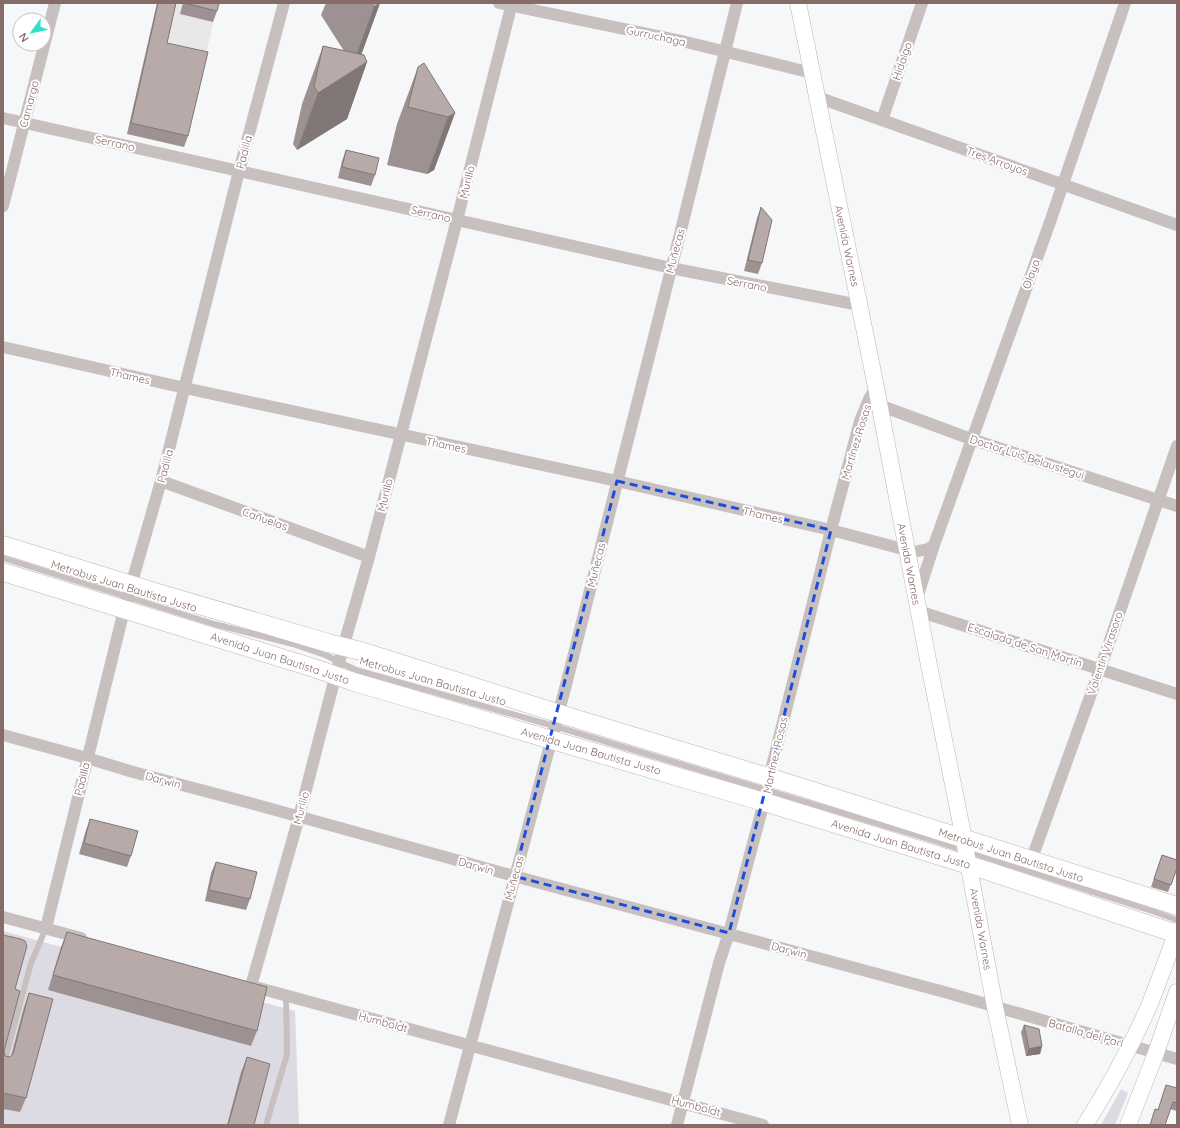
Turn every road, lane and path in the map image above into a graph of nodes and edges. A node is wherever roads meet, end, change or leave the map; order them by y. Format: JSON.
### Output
{"nodes":[{"id":1,"x":55,"y":3,"type":"edge"},
{"id":2,"x":284,"y":3,"type":"edge"},
{"id":3,"x":737,"y":3,"type":"edge"},
{"id":4,"x":798,"y":3,"type":"edge"},
{"id":5,"x":922,"y":3,"type":"edge"},
{"id":6,"x":1125,"y":3,"type":"edge"},
{"id":7,"x":507,"y":4,"type":"edge"},
{"id":8,"x":725,"y":52,"type":"junction"},
{"id":9,"x":812,"y":73,"type":"junction"},
{"id":10,"x":817,"y":97,"type":"junction"},
{"id":11,"x":3,"y":118,"type":"edge"},
{"id":12,"x":882,"y":120,"type":"junction"},
{"id":13,"x":24,"y":123,"type":"junction"},
{"id":14,"x":239,"y":171,"type":"junction"},
{"id":15,"x":1062,"y":185,"type":"junction"},
{"id":16,"x":3,"y":206,"type":"edge"},
{"id":17,"x":457,"y":220,"type":"junction"},
{"id":18,"x":1177,"y":225,"type":"edge"},
{"id":19,"x":670,"y":268,"type":"junction"},
{"id":20,"x":860,"y":305,"type":"junction"},
{"id":21,"x":3,"y":347,"type":"edge"},
{"id":22,"x":876,"y":387,"type":"junction"},
{"id":23,"x":185,"y":388,"type":"junction"},
{"id":24,"x":879,"y":405,"type":"junction"},
{"id":25,"x":400,"y":435,"type":"junction"},
{"id":26,"x":971,"y":439,"type":"junction"},
{"id":27,"x":1177,"y":446,"type":"edge"},
{"id":28,"x":161,"y":481,"type":"junction"},
{"id":29,"x":617,"y":481,"type":"junction"},
{"id":30,"x":1158,"y":499,"type":"junction"},
{"id":31,"x":1177,"y":506,"type":"edge"},
{"id":32,"x":831,"y":530,"type":"junction"},
{"id":33,"x":903,"y":534,"type":"junction"},
{"id":34,"x":934,"y":544,"type":"junction"},
{"id":35,"x":3,"y":545,"type":"edge"},
{"id":36,"x":890,"y":545,"type":"junction"},
{"id":37,"x":907,"y":550,"type":"junction"},
{"id":38,"x":369,"y":557,"type":"junction"},
{"id":39,"x":3,"y":558,"type":"edge"},
{"id":40,"x":3,"y":572,"type":"edge"},
{"id":41,"x":128,"y":597,"type":"junction"},
{"id":42,"x":917,"y":605,"type":"junction"},
{"id":43,"x":340,"y":661,"type":"junction"},
{"id":44,"x":1100,"y":668,"type":"junction"},
{"id":45,"x":1177,"y":694,"type":"edge"},
{"id":46,"x":554,"y":726,"type":"junction"},
{"id":47,"x":3,"y":735,"type":"edge"},
{"id":48,"x":87,"y":758,"type":"junction"},
{"id":49,"x":767,"y":790,"type":"junction"},
{"id":50,"x":837,"y":811,"type":"junction"},
{"id":51,"x":299,"y":817,"type":"junction"},
{"id":52,"x":966,"y":852,"type":"junction"},
{"id":53,"x":1031,"y":861,"type":"junction"},
{"id":54,"x":514,"y":876,"type":"junction"},
{"id":55,"x":1177,"y":906,"type":"edge"},
{"id":56,"x":3,"y":917,"type":"edge"},
{"id":57,"x":46,"y":928,"type":"junction"},
{"id":58,"x":1177,"y":930,"type":"edge"},
{"id":59,"x":729,"y":934,"type":"junction"},
{"id":60,"x":92,"y":941,"type":"edge"},
{"id":61,"x":247,"y":985,"type":"joint"},
{"id":62,"x":1177,"y":992,"type":"edge"},
{"id":63,"x":286,"y":996,"type":"junction"},
{"id":64,"x":1149,"y":1004,"type":"junction"},
{"id":65,"x":995,"y":1007,"type":"junction"},
{"id":66,"x":1170,"y":1014,"type":"junction"},
{"id":67,"x":470,"y":1046,"type":"junction"},
{"id":68,"x":1130,"y":1046,"type":"junction"},
{"id":69,"x":1156,"y":1053,"type":"junction"},
{"id":70,"x":1177,"y":1059,"type":"edge"},
{"id":71,"x":3,"y":1067,"type":"edge"},
{"id":72,"x":682,"y":1102,"type":"junction"},
{"id":73,"x":266,"y":1125,"type":"edge"},
{"id":74,"x":449,"y":1125,"type":"edge"},
{"id":75,"x":677,"y":1125,"type":"edge"},
{"id":76,"x":763,"y":1125,"type":"edge"},
{"id":77,"x":1020,"y":1125,"type":"edge"},
{"id":78,"x":1084,"y":1125,"type":"edge"},
{"id":79,"x":1128,"y":1125,"type":"edge"}],
"edges":[{"from":1,"to":13,"type":"street","name":"Camargo"},
{"from":2,"to":14,"type":"street","name":"Padilla"},
{"from":3,"to":8,"type":"street","name":"Muñecas"},
{"from":4,"to":9,"type":"main road","name":"Avenida Warnes"},
{"from":5,"to":12,"type":"street","name":"Hidalgo"},
{"from":6,"to":15,"type":"street","name":"Olaya"},
{"from":7,"to":8,"type":"street","name":"Gurruchaga"},
{"from":7,"to":17,"type":"street","name":"Murillo"},
{"from":8,"to":9,"type":"street","name":"Gurruchaga"},
{"from":8,"to":19,"type":"street","name":"Muñecas"},
{"from":9,"to":10,"type":"main road","name":"Avenida Warnes"},
{"from":10,"to":12,"type":"street","name":"Tres Arroyos"},
{"from":10,"to":20,"type":"main road","name":"Avenida Warnes"},
{"from":11,"to":13,"type":"street","name":"Serrano"},
{"from":12,"to":15,"type":"street","name":"Tres Arroyos"},
{"from":13,"to":14,"type":"street","name":"Serrano"},
{"from":13,"to":16,"type":"street","name":"Camargo"},
{"from":14,"to":17,"type":"street","name":"Serrano"},
{"from":14,"to":23,"type":"street","name":"Padilla"},
{"from":15,"to":18,"type":"street","name":"Tres Arroyos"},
{"from":15,"to":26,"type":"street","name":"Olaya"},
{"from":17,"to":19,"type":"street","name":"Serrano"},
{"from":17,"to":25,"type":"street","name":"Murillo"},
{"from":19,"to":20,"type":"street","name":"Serrano"},
{"from":19,"to":29,"type":"street","name":"Muñecas"},
{"from":20,"to":22,"type":"main road","name":"Avenida Warnes"},
{"from":21,"to":23,"type":"street","name":"Thames"},
{"from":22,"to":24,"type":"main road","name":"Avenida Warnes"},
{"from":22,"to":32,"type":"street","name":"Martínez Rosas"},
{"from":23,"to":25,"type":"street","name":"Thames"},
{"from":23,"to":28,"type":"street","name":"Padilla"},
{"from":24,"to":26,"type":"street","name":"Doctor Luis Belaustegui"},
{"from":24,"to":33,"type":"main road","name":"Avenida Warnes"},
{"from":25,"to":29,"type":"street","name":"Thames"},
{"from":25,"to":38,"type":"street","name":"Murillo"},
{"from":26,"to":30,"type":"street","name":"Doctor Luis Belaustegui"},
{"from":26,"to":34,"type":"street","name":"Olaya"},
{"from":27,"to":30,"type":"street","name":"Valentín Virasoro"},
{"from":28,"to":38,"type":"street","name":"Cañuelas"},
{"from":28,"to":41,"type":"street","name":"Padilla"},
{"from":29,"to":32,"type":"street","name":"Thames"},
{"from":29,"to":46,"type":"street","name":"Muñecas"},
{"from":30,"to":31,"type":"street","name":"Doctor Luis Belaustegui"},
{"from":30,"to":44,"type":"street","name":"Valentín Virasoro"},
{"from":32,"to":36,"type":"street","name":"Thames"},
{"from":32,"to":49,"type":"street","name":"Martínez Rosas"},
{"from":33,"to":36,"type":"street"},
{"from":33,"to":37,"type":"main road","name":"Avenida Warnes"},
{"from":34,"to":37,"type":"street"},
{"from":34,"to":42,"type":"street","name":"Olaya"},
{"from":35,"to":41,"type":"main road","name":"Avenida Juan Bautista Justo"},
{"from":36,"to":37,"type":"street","name":"Thames"},
{"from":37,"to":42,"type":"main road","name":"Avenida Warnes"},
{"from":38,"to":43,"type":"street","name":"Murillo"},
{"from":39,"to":41,"type":"lane","name":"Metrobus Juan Bautista Justo"},
{"from":40,"to":41,"type":"main road","name":"Avenida Juan Bautista Justo"},
{"from":41,"to":43,"type":"main road","name":"Avenida Juan Bautista Justo"},
{"from":41,"to":43,"type":"main road","name":"Avenida Juan Bautista Justo"},
{"from":41,"to":48,"type":"street","name":"Padilla"},
{"from":42,"to":44,"type":"street","name":"Escalada de San Martín"},
{"from":42,"to":52,"type":"main road","name":"Avenida Warnes"},
{"from":43,"to":46,"type":"main road","name":"Avenida Juan Bautista Justo"},
{"from":43,"to":46,"type":"main road","name":"Avenida Juan Bautista Justo"},
{"from":43,"to":51,"type":"street","name":"Murillo"},
{"from":44,"to":45,"type":"street","name":"Escalada de San Martín"},
{"from":44,"to":53,"type":"street","name":"Valentín Virasoro"},
{"from":46,"to":49,"type":"main road","name":"Avenida Juan Bautista Justo"},
{"from":46,"to":49,"type":"main road","name":"Avenida Juan Bautista Justo"},
{"from":46,"to":54,"type":"street","name":"Muñecas"},
{"from":47,"to":48,"type":"street","name":"Darwin"},
{"from":48,"to":51,"type":"street","name":"Darwin"},
{"from":48,"to":57,"type":"street","name":"Padilla"},
{"from":49,"to":50,"type":"lane","name":"Metrobus Juan Bautista Justo"},
{"from":49,"to":50,"type":"lane","name":"Metrobus Juan Bautista Justo"},
{"from":49,"to":52,"type":"main road","name":"Avenida Juan Bautista Justo"},
{"from":49,"to":52,"type":"main road","name":"Avenida Juan Bautista Justo"},
{"from":49,"to":59,"type":"street","name":"Martínez Rosas"},
{"from":50,"to":52,"type":"lane","name":"Metrobus Juan Bautista Justo"},
{"from":51,"to":54,"type":"street","name":"Darwin"},
{"from":51,"to":61,"type":"street","name":"Murillo"},
{"from":52,"to":53,"type":"main road","name":"Avenida Juan Bautista Justo"},
{"from":52,"to":58,"type":"main road","name":"Avenida Juan Bautista Justo"},
{"from":52,"to":65,"type":"main road","name":"Avenida Warnes"},
{"from":53,"to":55,"type":"main road","name":"Avenida Juan Bautista Justo"},
{"from":54,"to":59,"type":"street","name":"Darwin"},
{"from":54,"to":67,"type":"street","name":"Muñecas"},
{"from":56,"to":57,"type":"street"},
{"from":57,"to":60,"type":"street"},
{"from":57,"to":71,"type":"lane"},
{"from":58,"to":64,"type":"main road"},
{"from":59,"to":65,"type":"street","name":"Darwin"},
{"from":59,"to":72,"type":"street","name":"Martínez Rosas"},
{"from":61,"to":63,"type":"street","name":"Humboldt"},
{"from":62,"to":66,"type":"main road"},
{"from":63,"to":67,"type":"street","name":"Humboldt"},
{"from":63,"to":73,"type":"lane"},
{"from":64,"to":66,"type":"main road"},
{"from":64,"to":68,"type":"main road"},
{"from":65,"to":68,"type":"street","name":"Batalla del Pari"},
{"from":65,"to":77,"type":"main road","name":"Avenida Warnes"},
{"from":66,"to":69,"type":"main road"},
{"from":67,"to":72,"type":"street","name":"Humboldt"},
{"from":67,"to":74,"type":"street","name":"Muñecas"},
{"from":68,"to":69,"type":"street","name":"Batalla del Pari"},
{"from":68,"to":78,"type":"main road"},
{"from":69,"to":70,"type":"street","name":"Batalla del Pari"},
{"from":69,"to":79,"type":"main road"},
{"from":72,"to":75,"type":"street","name":"Martínez Rosas"},
{"from":72,"to":76,"type":"street","name":"Humboldt"}]}
